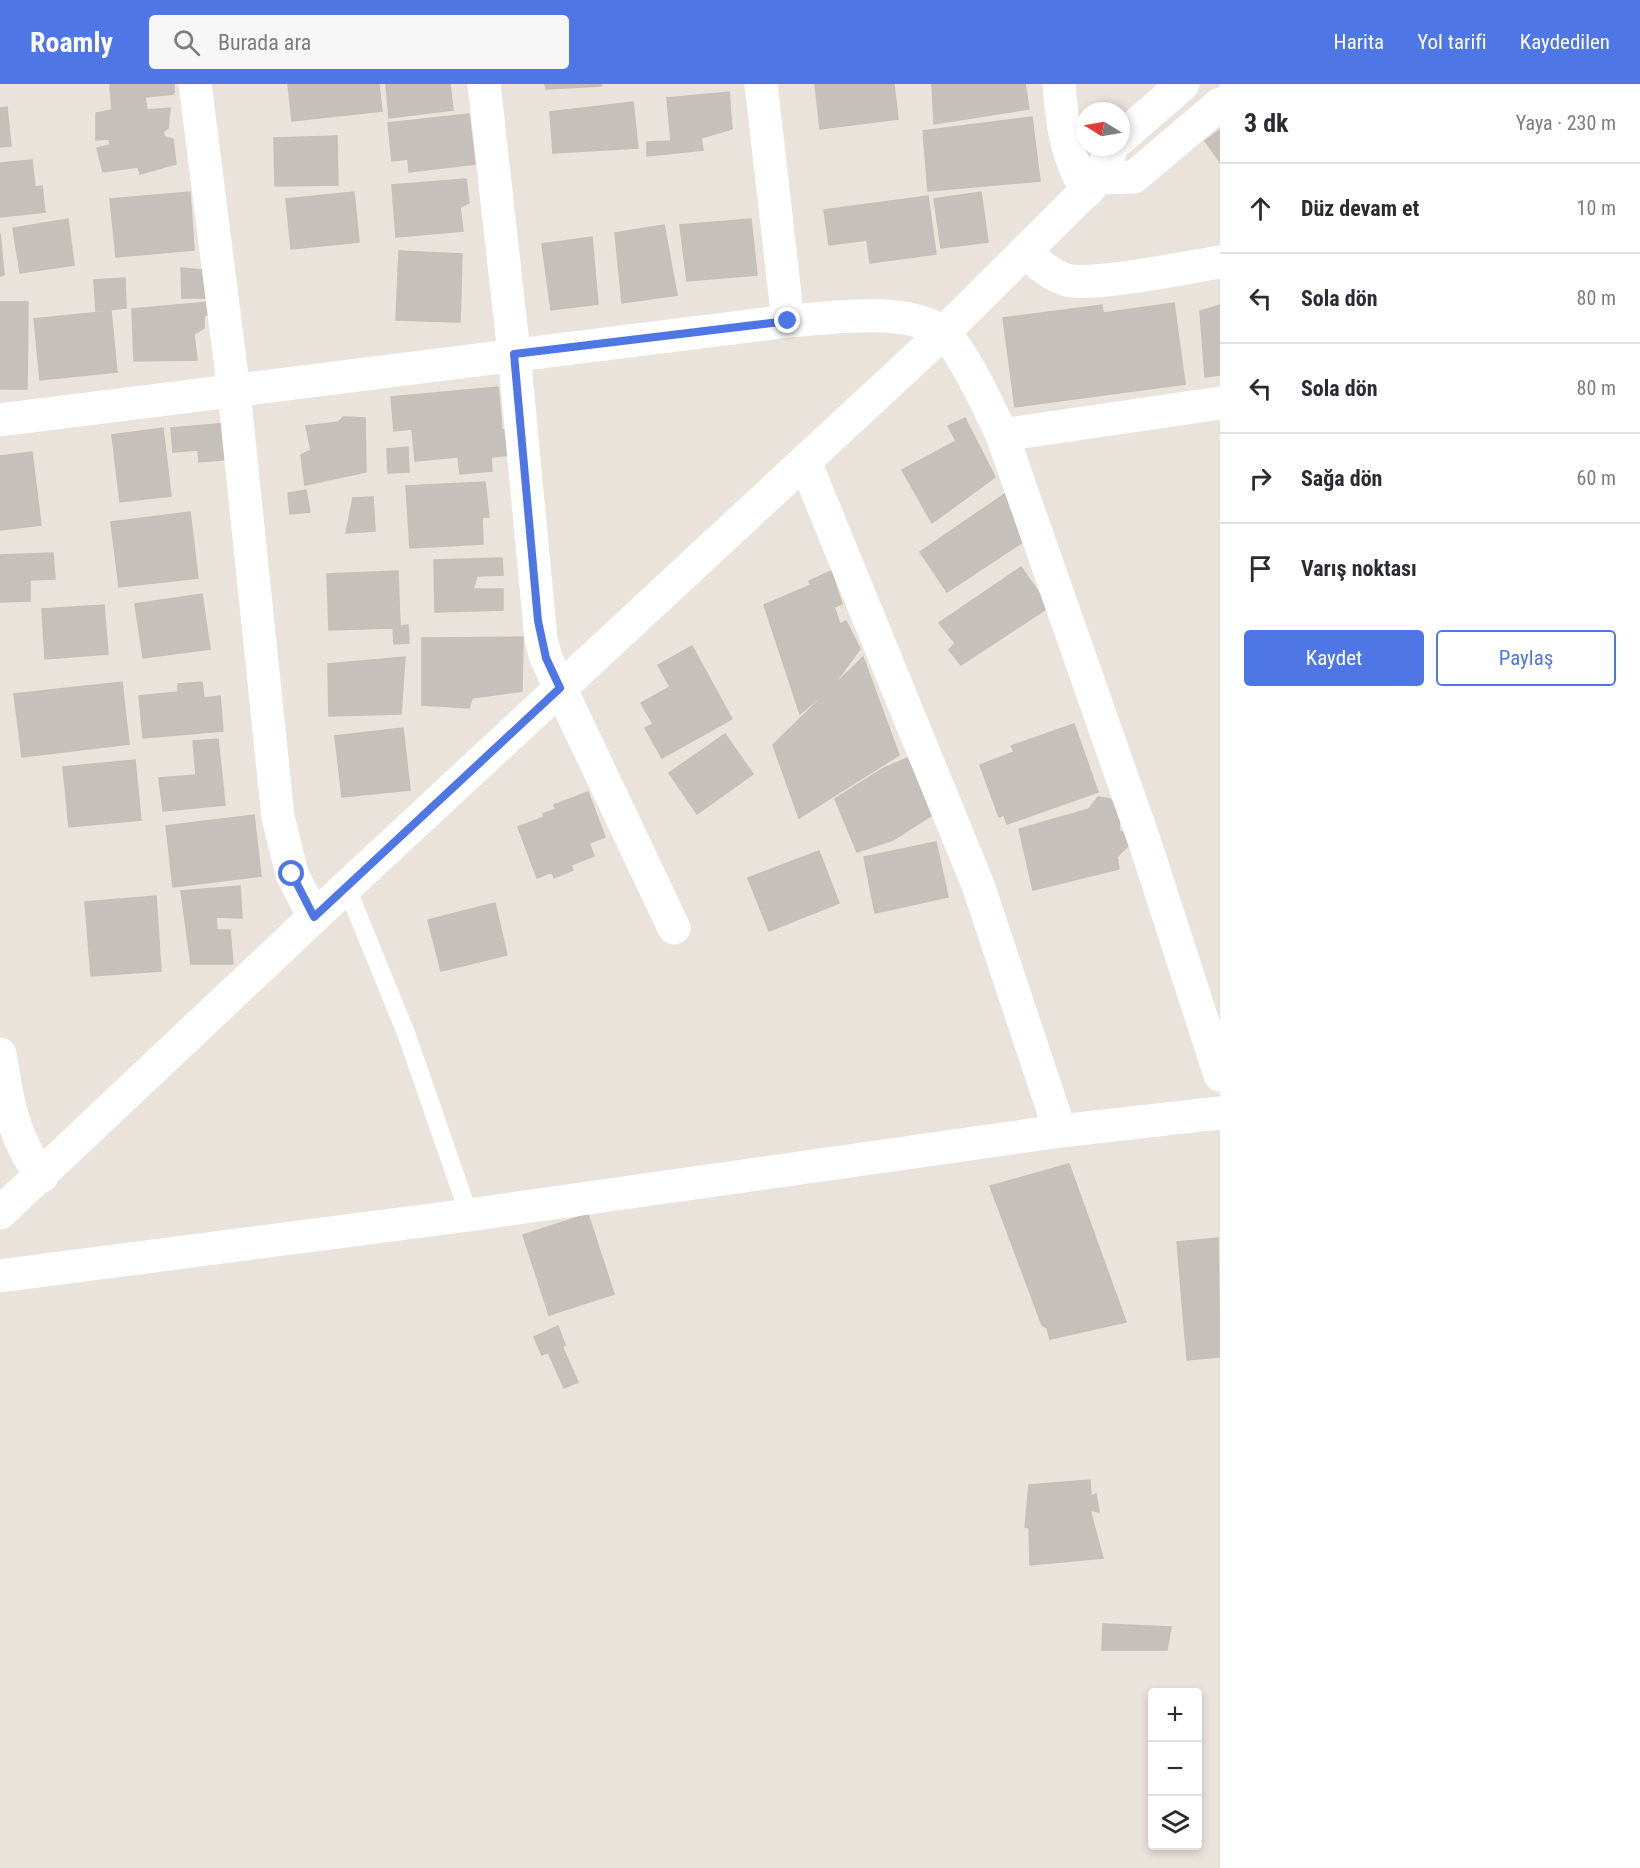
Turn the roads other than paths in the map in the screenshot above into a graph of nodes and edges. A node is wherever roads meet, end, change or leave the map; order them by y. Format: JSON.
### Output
{"nodes":[{"id":1,"x":195,"y":84,"type":"edge"},
{"id":2,"x":484,"y":84,"type":"edge"},
{"id":3,"x":761,"y":84,"type":"edge"},
{"id":4,"x":1059,"y":84,"type":"edge"},
{"id":5,"x":1183,"y":84,"type":"edge"},
{"id":6,"x":1220,"y":104,"type":"edge"},
{"id":7,"x":1130,"y":130,"type":"edge"},
{"id":8,"x":1107,"y":156,"type":"edge"},
{"id":9,"x":1093,"y":184,"type":"junction"},
{"id":10,"x":1025,"y":251,"type":"junction"},
{"id":11,"x":1220,"y":262,"type":"edge"},
{"id":12,"x":788,"y":321,"type":"junction"},
{"id":13,"x":943,"y":333,"type":"junction"},
{"id":14,"x":514,"y":354,"type":"junction"},
{"id":15,"x":234,"y":392,"type":"junction"},
{"id":16,"x":1220,"y":403,"type":"edge"},
{"id":17,"x":0,"y":420,"type":"edge"},
{"id":18,"x":1002,"y":435,"type":"junction"},
{"id":19,"x":805,"y":462,"type":"junction"},
{"id":20,"x":560,"y":688,"type":"junction"},
{"id":21,"x":346,"y":886,"type":"junction"},
{"id":22,"x":314,"y":917,"type":"junction"},
{"id":23,"x":674,"y":928,"type":"dead end"},
{"id":24,"x":0,"y":1054,"type":"edge"},
{"id":25,"x":1220,"y":1075,"type":"edge"},
{"id":26,"x":1220,"y":1113,"type":"edge"},
{"id":27,"x":1060,"y":1131,"type":"junction"},
{"id":28,"x":42,"y":1176,"type":"junction"},
{"id":29,"x":0,"y":1213,"type":"edge"},
{"id":30,"x":469,"y":1215,"type":"junction"},
{"id":31,"x":0,"y":1276,"type":"edge"}],
"edges":[{"from":1,"to":15,"type":"street"},
{"from":2,"to":14,"type":"street"},
{"from":3,"to":12,"type":"street"},
{"from":4,"to":9,"type":"street"},
{"from":5,"to":7,"type":"street"},
{"from":6,"to":9,"type":"street"},
{"from":8,"to":9,"type":"street"},
{"from":9,"to":10,"type":"street"},
{"from":10,"to":11,"type":"street"},
{"from":10,"to":13,"type":"street"},
{"from":12,"to":13,"type":"street"},
{"from":12,"to":14,"type":"street"},
{"from":13,"to":18,"type":"street"},
{"from":13,"to":19,"type":"street"},
{"from":14,"to":15,"type":"street"},
{"from":14,"to":20,"type":"street"},
{"from":15,"to":17,"type":"street"},
{"from":15,"to":22,"type":"street"},
{"from":16,"to":18,"type":"street"},
{"from":18,"to":25,"type":"street"},
{"from":19,"to":20,"type":"street"},
{"from":19,"to":27,"type":"street"},
{"from":20,"to":21,"type":"street"},
{"from":20,"to":23,"type":"street"},
{"from":21,"to":22,"type":"street"},
{"from":21,"to":30,"type":"lane"},
{"from":22,"to":28,"type":"street"},
{"from":24,"to":28,"type":"street"},
{"from":26,"to":27,"type":"street"},
{"from":27,"to":30,"type":"street"},
{"from":28,"to":29,"type":"street"},
{"from":30,"to":31,"type":"street"}]}
